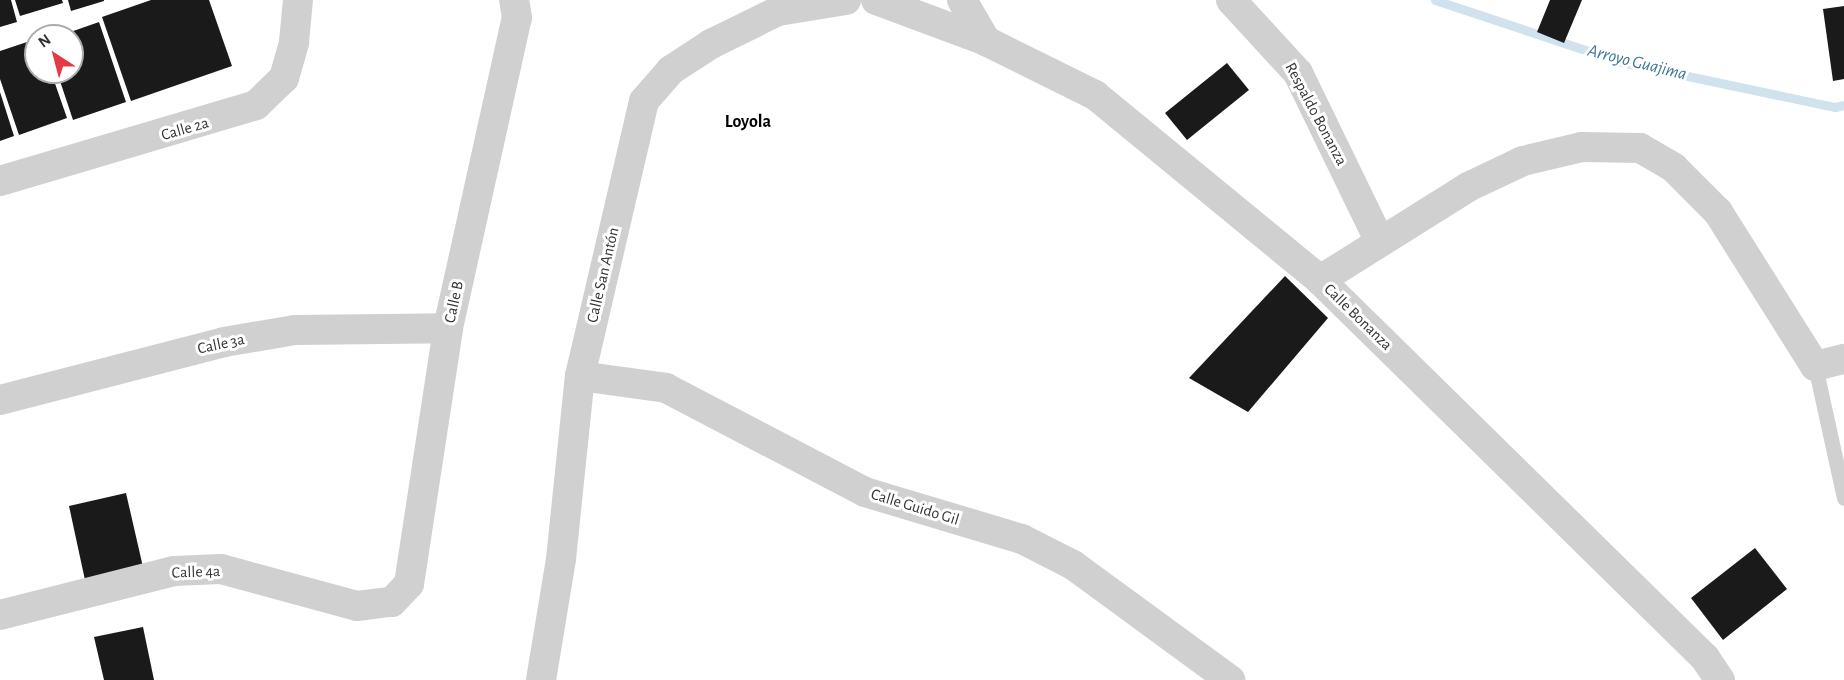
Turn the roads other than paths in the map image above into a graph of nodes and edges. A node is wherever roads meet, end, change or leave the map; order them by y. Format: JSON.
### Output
{"nodes":[{"id":1,"x":298,"y":0,"type":"edge"},
{"id":2,"x":514,"y":0,"type":"edge"},
{"id":3,"x":846,"y":0,"type":"edge"},
{"id":4,"x":876,"y":0,"type":"edge"},
{"id":5,"x":962,"y":0,"type":"edge"},
{"id":6,"x":1231,"y":0,"type":"edge"},
{"id":7,"x":986,"y":40,"type":"junction"},
{"id":8,"x":0,"y":181,"type":"edge"},
{"id":9,"x":1380,"y":242,"type":"junction"},
{"id":10,"x":1320,"y":280,"type":"junction"},
{"id":11,"x":448,"y":328,"type":"junction"},
{"id":12,"x":1844,"y":359,"type":"edge"},
{"id":13,"x":1815,"y":366,"type":"junction"},
{"id":14,"x":579,"y":376,"type":"junction"},
{"id":15,"x":0,"y":400,"type":"edge"},
{"id":16,"x":1844,"y":498,"type":"edge"},
{"id":17,"x":392,"y":602,"type":"joint"},
{"id":18,"x":0,"y":615,"type":"edge"},
{"id":19,"x":541,"y":680,"type":"edge"},
{"id":20,"x":1230,"y":680,"type":"edge"},
{"id":21,"x":1720,"y":680,"type":"edge"}],
"edges":[{"from":1,"to":8,"type":"street","name":"Calle 2a"},
{"from":2,"to":11,"type":"street","name":"Calle B"},
{"from":3,"to":14,"type":"street","name":"Calle San Antón"},
{"from":4,"to":7,"type":"street"},
{"from":5,"to":7,"type":"street"},
{"from":6,"to":9,"type":"street","name":"Respaldo Bonanza"},
{"from":7,"to":10,"type":"street","name":"Calle Bonanza"},
{"from":9,"to":10,"type":"street"},
{"from":9,"to":13,"type":"street"},
{"from":10,"to":21,"type":"street","name":"Calle Bonanza"},
{"from":11,"to":15,"type":"street","name":"Calle 3a"},
{"from":11,"to":17,"type":"street","name":"Calle B"},
{"from":12,"to":13,"type":"street"},
{"from":13,"to":16,"type":"lane"},
{"from":14,"to":19,"type":"street","name":"Calle San Antón"},
{"from":14,"to":20,"type":"street","name":"Calle Guido Gil"},
{"from":17,"to":18,"type":"street","name":"Calle 4a"}]}
